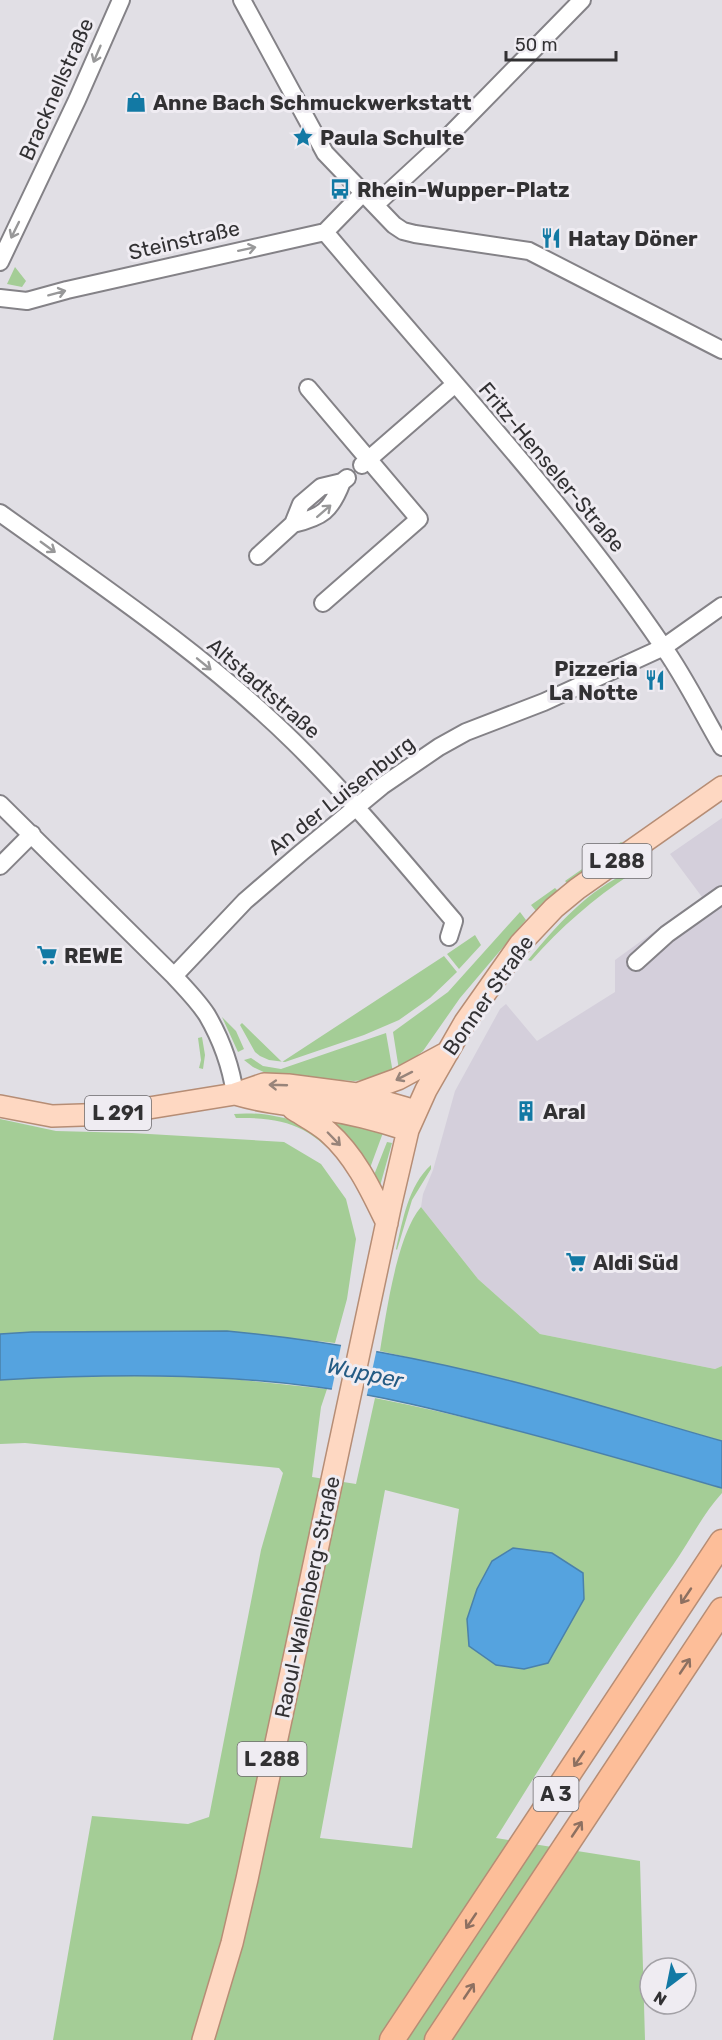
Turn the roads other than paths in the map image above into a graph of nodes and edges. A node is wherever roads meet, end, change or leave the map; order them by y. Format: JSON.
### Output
{"nodes":[{"id":1,"x":121,"y":0,"type":"edge"},
{"id":2,"x":242,"y":0,"type":"edge"},
{"id":3,"x":582,"y":0,"type":"edge"},
{"id":4,"x":363,"y":193,"type":"junction"},
{"id":5,"x":375,"y":205,"type":"junction"},
{"id":6,"x":325,"y":232,"type":"junction"},
{"id":7,"x":0,"y":262,"type":"edge"},
{"id":8,"x":0,"y":298,"type":"edge"},
{"id":9,"x":722,"y":350,"type":"edge"},
{"id":10,"x":454,"y":385,"type":"junction"},
{"id":11,"x":308,"y":388,"type":"dead end"},
{"id":12,"x":365,"y":462,"type":"junction"},
{"id":13,"x":345,"y":480,"type":"dead end"},
{"id":14,"x":0,"y":513,"type":"edge"},
{"id":15,"x":258,"y":556,"type":"dead end"},
{"id":16,"x":323,"y":603,"type":"dead end"},
{"id":17,"x":722,"y":606,"type":"edge"},
{"id":18,"x":664,"y":647,"type":"junction"},
{"id":19,"x":722,"y":747,"type":"edge"},
{"id":20,"x":722,"y":787,"type":"edge"},
{"id":21,"x":0,"y":804,"type":"edge"},
{"id":22,"x":356,"y":807,"type":"junction"},
{"id":23,"x":32,"y":834,"type":"junction"},
{"id":24,"x":0,"y":866,"type":"edge"},
{"id":25,"x":722,"y":895,"type":"edge"},
{"id":26,"x":449,"y":937,"type":"dead end"},
{"id":27,"x":636,"y":962,"type":"dead end"},
{"id":28,"x":174,"y":976,"type":"junction"},
{"id":29,"x":448,"y":1052,"type":"junction"},
{"id":30,"x":235,"y":1094,"type":"junction"},
{"id":31,"x":357,"y":1094,"type":"junction"},
{"id":32,"x":287,"y":1105,"type":"junction"},
{"id":33,"x":0,"y":1106,"type":"edge"},
{"id":34,"x":412,"y":1121,"type":"junction"},
{"id":35,"x":387,"y":1223,"type":"junction"},
{"id":36,"x":720,"y":1545,"type":"edge"},
{"id":37,"x":722,"y":1610,"type":"edge"},
{"id":38,"x":203,"y":2040,"type":"edge"},
{"id":39,"x":392,"y":2040,"type":"edge"},
{"id":40,"x":437,"y":2040,"type":"edge"}],
"edges":[{"from":1,"to":7,"type":"street","name":"Bracknellstraße","one_way":true},
{"from":2,"to":4,"type":"street"},
{"from":3,"to":5,"type":"street"},
{"from":4,"to":5,"type":"street"},
{"from":4,"to":6,"type":"street"},
{"from":5,"to":9,"type":"street"},
{"from":8,"to":6,"type":"street","name":"Steinstraße","one_way":true},
{"from":6,"to":10,"type":"street","name":"Fritz-Henseler-Straße"},
{"from":10,"to":12,"type":"street"},
{"from":10,"to":18,"type":"street","name":"Fritz-Henseler-Straße"},
{"from":11,"to":12,"type":"street"},
{"from":12,"to":16,"type":"street"},
{"from":13,"to":15,"type":"street"},
{"from":14,"to":22,"type":"street","name":"Altstadtstraße","one_way":true},
{"from":17,"to":18,"type":"street","name":"An der Luisenburg"},
{"from":18,"to":19,"type":"street","name":"Fritz-Henseler-Straße"},
{"from":18,"to":22,"type":"street","name":"An der Luisenburg"},
{"from":20,"to":29,"type":"main road","name":"Bonner Straße","number":"L 288"},
{"from":21,"to":23,"type":"street"},
{"from":22,"to":26,"type":"street","name":"Altstadtstraße"},
{"from":22,"to":28,"type":"street","name":"An der Luisenburg"},
{"from":23,"to":24,"type":"street"},
{"from":23,"to":28,"type":"street"},
{"from":25,"to":27,"type":"street"},
{"from":28,"to":30,"type":"street"},
{"from":29,"to":31,"type":"main road","one_way":true},
{"from":29,"to":34,"type":"main road","name":"Bonner Straße","number":"L 288"},
{"from":31,"to":30,"type":"main road","number":"L 291","one_way":true},
{"from":30,"to":32,"type":"main road","number":"L 291"},
{"from":30,"to":33,"type":"main road","number":"L 291"},
{"from":31,"to":34,"type":"main road","number":"L 291"},
{"from":32,"to":34,"type":"main road","number":"L 291"},
{"from":32,"to":35,"type":"main road","one_way":true},
{"from":34,"to":35,"type":"main road","name":"Bonner Straße","number":"L 288"},
{"from":35,"to":38,"type":"main road","name":"Raoul-Wallenberg-Straße","number":"L 288"},
{"from":36,"to":39,"type":"highway","number":"A 3","one_way":true},
{"from":40,"to":37,"type":"highway","number":"A 3","one_way":true}]}
